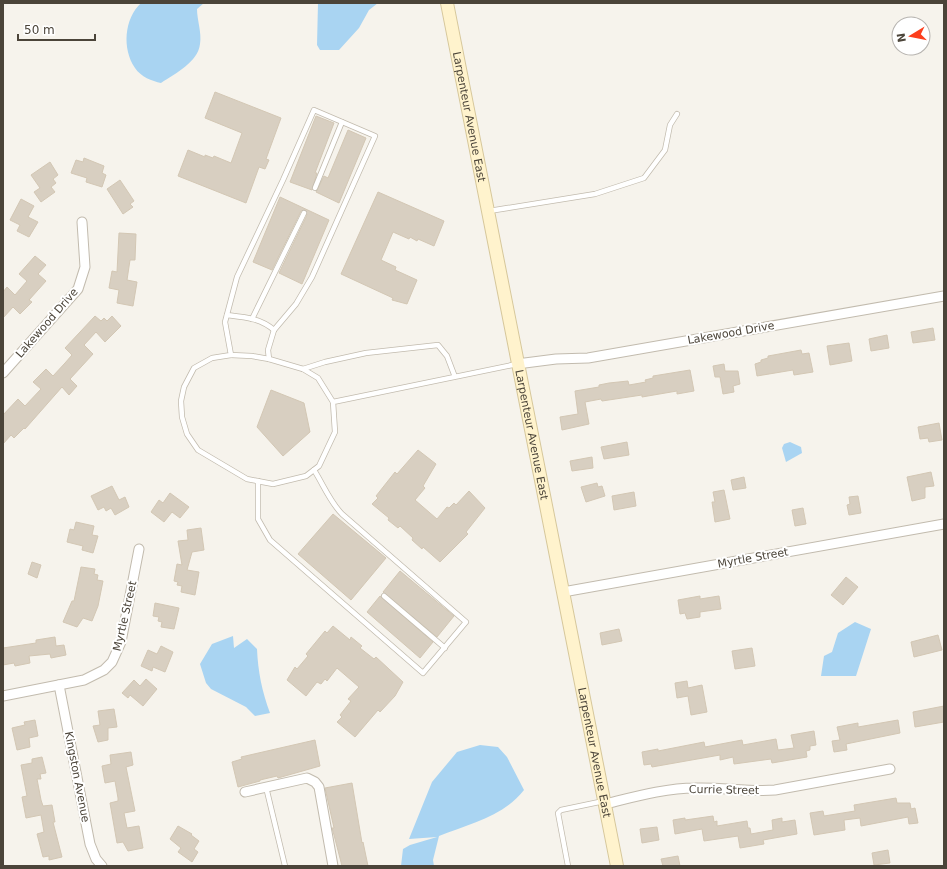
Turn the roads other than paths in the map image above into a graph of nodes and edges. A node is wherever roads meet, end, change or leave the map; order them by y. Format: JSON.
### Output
{"nodes":[{"id":1,"x":447,"y":3,"type":"edge"},
{"id":2,"x":677,"y":114,"type":"dead end"},
{"id":3,"x":342,"y":122,"type":"junction"},
{"id":4,"x":315,"y":188,"type":"dead end"},
{"id":5,"x":487,"y":212,"type":"junction"},
{"id":6,"x":304,"y":213,"type":"dead end"},
{"id":7,"x":82,"y":222,"type":"dead end"},
{"id":8,"x":944,"y":296,"type":"edge"},
{"id":9,"x":227,"y":315,"type":"junction"},
{"id":10,"x":252,"y":318,"type":"junction"},
{"id":11,"x":274,"y":330,"type":"junction"},
{"id":12,"x":231,"y":355,"type":"junction"},
{"id":13,"x":269,"y":359,"type":"junction"},
{"id":14,"x":517,"y":364,"type":"junction"},
{"id":15,"x":303,"y":369,"type":"junction"},
{"id":16,"x":3,"y":373,"type":"edge"},
{"id":17,"x":455,"y":378,"type":"junction"},
{"id":18,"x":333,"y":402,"type":"junction"},
{"id":19,"x":314,"y":470,"type":"junction"},
{"id":20,"x":258,"y":481,"type":"junction"},
{"id":21,"x":944,"y":524,"type":"edge"},
{"id":22,"x":139,"y":549,"type":"dead end"},
{"id":23,"x":563,"y":592,"type":"junction"},
{"id":24,"x":384,"y":596,"type":"dead end"},
{"id":25,"x":445,"y":648,"type":"junction"},
{"id":26,"x":59,"y":684,"type":"junction"},
{"id":27,"x":3,"y":696,"type":"edge"},
{"id":28,"x":890,"y":769,"type":"dead end"},
{"id":29,"x":266,"y":787,"type":"junction"},
{"id":30,"x":244,"y":792,"type":"dead end"},
{"id":31,"x":604,"y":802,"type":"junction"},
{"id":32,"x":102,"y":866,"type":"edge"},
{"id":33,"x":285,"y":866,"type":"edge"},
{"id":34,"x":333,"y":866,"type":"edge"},
{"id":35,"x":568,"y":866,"type":"edge"},
{"id":36,"x":617,"y":866,"type":"edge"}],
"edges":[{"from":1,"to":5,"type":"street","name":"Larpenteur Avenue East"},
{"from":2,"to":5,"type":"lane"},
{"from":3,"to":4,"type":"lane"},
{"from":3,"to":9,"type":"lane"},
{"from":3,"to":11,"type":"lane"},
{"from":5,"to":14,"type":"street","name":"Larpenteur Avenue East"},
{"from":6,"to":10,"type":"lane"},
{"from":7,"to":16,"type":"street","name":"Lakewood Drive"},
{"from":8,"to":14,"type":"street","name":"Lakewood Drive"},
{"from":9,"to":10,"type":"lane"},
{"from":9,"to":12,"type":"lane"},
{"from":10,"to":11,"type":"lane"},
{"from":11,"to":13,"type":"lane"},
{"from":12,"to":13,"type":"lane"},
{"from":12,"to":20,"type":"lane"},
{"from":13,"to":15,"type":"lane"},
{"from":14,"to":17,"type":"lane"},
{"from":14,"to":23,"type":"street","name":"Larpenteur Avenue East"},
{"from":15,"to":17,"type":"lane"},
{"from":15,"to":18,"type":"lane"},
{"from":17,"to":18,"type":"lane"},
{"from":18,"to":19,"type":"lane"},
{"from":19,"to":20,"type":"lane"},
{"from":19,"to":25,"type":"lane"},
{"from":20,"to":25,"type":"lane"},
{"from":21,"to":23,"type":"street","name":"Myrtle Street"},
{"from":22,"to":26,"type":"street","name":"Myrtle Street"},
{"from":23,"to":31,"type":"street","name":"Larpenteur Avenue East"},
{"from":24,"to":25,"type":"lane"},
{"from":26,"to":27,"type":"street","name":"Myrtle Street"},
{"from":26,"to":32,"type":"street","name":"Kingston Avenue"},
{"from":28,"to":31,"type":"street","name":"Currie Street"},
{"from":29,"to":30,"type":"street"},
{"from":29,"to":33,"type":"lane"},
{"from":29,"to":34,"type":"street"},
{"from":31,"to":35,"type":"lane"},
{"from":31,"to":36,"type":"street","name":"Larpenteur Avenue East"}]}
